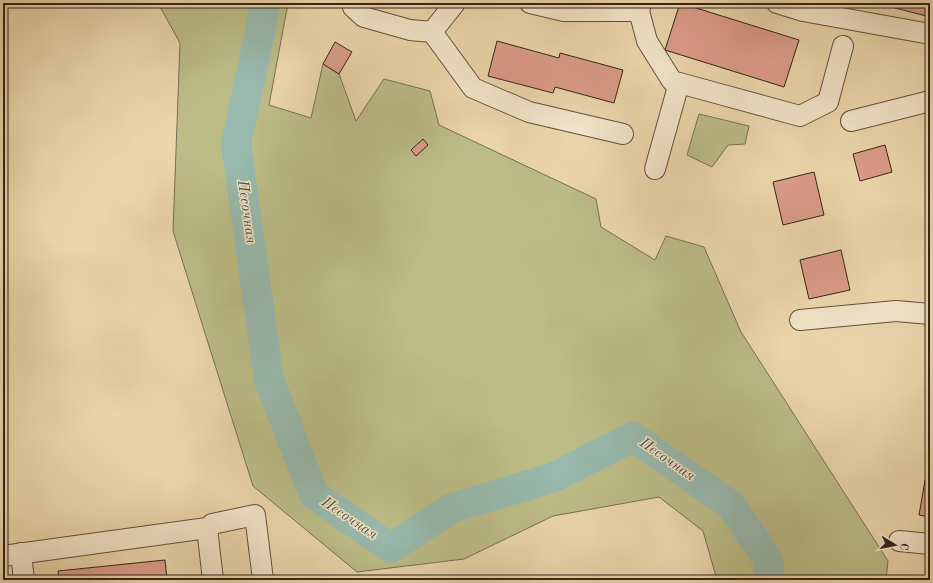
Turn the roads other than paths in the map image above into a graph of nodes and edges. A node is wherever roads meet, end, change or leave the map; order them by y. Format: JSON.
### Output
{"nodes":[{"id":1,"x":352,"y":3,"type":"edge"},
{"id":2,"x":455,"y":3,"type":"edge"},
{"id":3,"x":530,"y":3,"type":"edge"},
{"id":4,"x":777,"y":3,"type":"edge"},
{"id":5,"x":640,"y":7,"type":"edge"},
{"id":6,"x":804,"y":7,"type":"edge"},
{"id":7,"x":432,"y":32,"type":"junction"},
{"id":8,"x":930,"y":34,"type":"edge"},
{"id":9,"x":843,"y":46,"type":"dead end"},
{"id":10,"x":679,"y":83,"type":"junction"},
{"id":11,"x":930,"y":101,"type":"edge"},
{"id":12,"x":851,"y":121,"type":"dead end"},
{"id":13,"x":623,"y":134,"type":"dead end"},
{"id":14,"x":655,"y":169,"type":"dead end"},
{"id":15,"x":930,"y":314,"type":"edge"},
{"id":16,"x":800,"y":320,"type":"dead end"},
{"id":17,"x":212,"y":524,"type":"dead end"},
{"id":18,"x":899,"y":541,"type":"dead end"},
{"id":19,"x":930,"y":544,"type":"edge"},
{"id":20,"x":12,"y":555,"type":"edge"},
{"id":21,"x":24,"y":580,"type":"edge"},
{"id":22,"x":213,"y":580,"type":"edge"},
{"id":23,"x":263,"y":580,"type":"edge"}],
"edges":[{"from":1,"to":7,"type":"street"},
{"from":2,"to":7,"type":"street"},
{"from":3,"to":5,"type":"street"},
{"from":4,"to":6,"type":"street"},
{"from":5,"to":10,"type":"street"},
{"from":6,"to":8,"type":"street"},
{"from":7,"to":13,"type":"street"},
{"from":9,"to":10,"type":"street"},
{"from":10,"to":14,"type":"street"},
{"from":11,"to":12,"type":"street"},
{"from":15,"to":16,"type":"street"},
{"from":17,"to":23,"type":"street"},
{"from":18,"to":19,"type":"street"},
{"from":20,"to":21,"type":"street"},
{"from":20,"to":22,"type":"street"}]}
